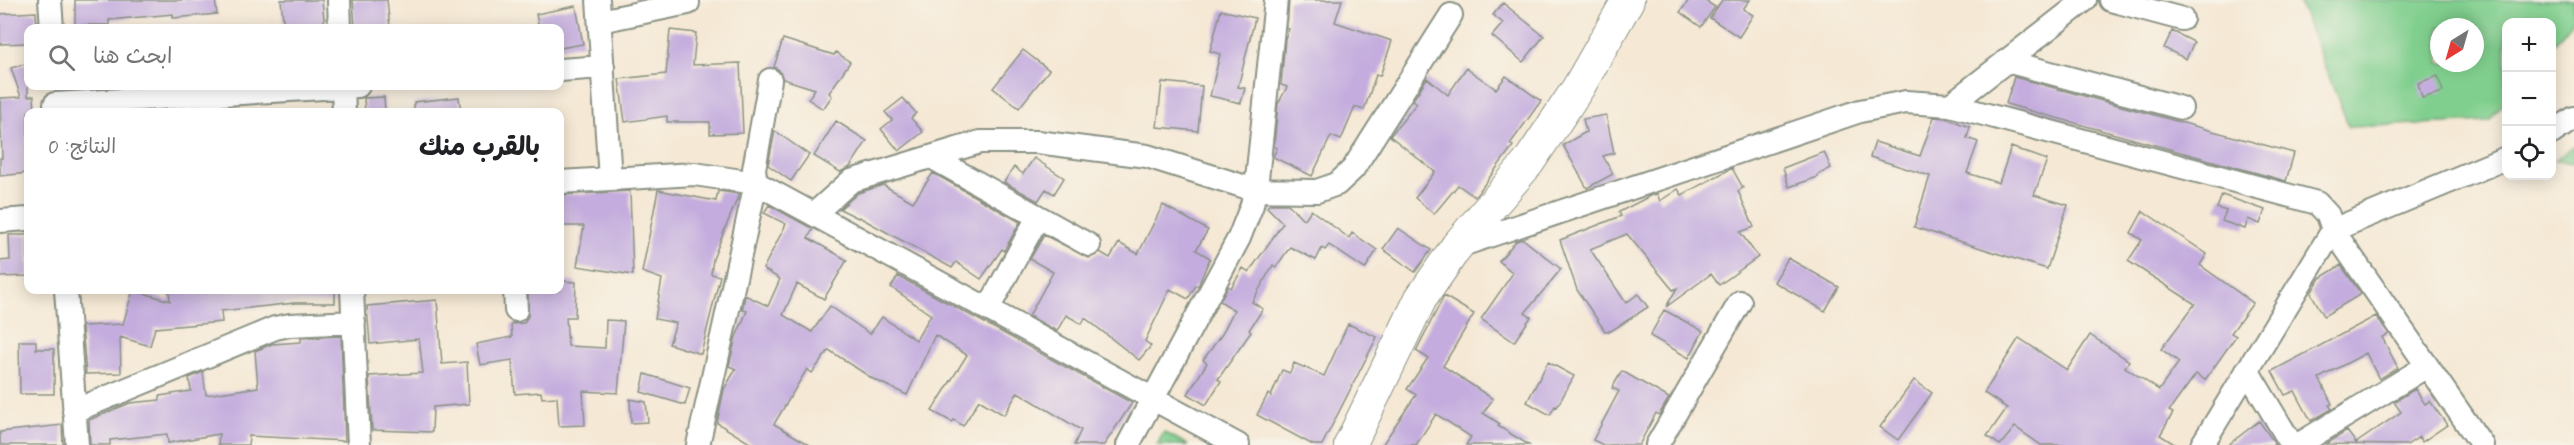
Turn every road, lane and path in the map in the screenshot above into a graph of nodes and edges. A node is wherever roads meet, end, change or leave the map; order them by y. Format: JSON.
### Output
{"nodes":[{"id":1,"x":50,"y":0,"type":"edge"},
{"id":2,"x":339,"y":0,"type":"edge"},
{"id":3,"x":1276,"y":0,"type":"edge"},
{"id":4,"x":1628,"y":0,"type":"edge"},
{"id":5,"x":2085,"y":0,"type":"edge"},
{"id":6,"x":2111,"y":0,"type":"edge"},
{"id":7,"x":688,"y":3,"type":"dead end"},
{"id":8,"x":599,"y":11,"type":"edge"},
{"id":9,"x":1451,"y":15,"type":"dead end"},
{"id":10,"x":2182,"y":19,"type":"dead end"},
{"id":11,"x":52,"y":24,"type":"edge"},
{"id":12,"x":340,"y":24,"type":"edge"},
{"id":13,"x":2006,"y":61,"type":"junction"},
{"id":14,"x":603,"y":67,"type":"junction"},
{"id":15,"x":564,"y":70,"type":"edge"},
{"id":16,"x":770,"y":80,"type":"dead end"},
{"id":17,"x":270,"y":90,"type":"edge"},
{"id":18,"x":347,"y":90,"type":"edge"},
{"id":19,"x":55,"y":101,"type":"edge"},
{"id":20,"x":1950,"y":105,"type":"junction"},
{"id":21,"x":345,"y":108,"type":"edge"},
{"id":22,"x":2181,"y":108,"type":"dead end"},
{"id":23,"x":2574,"y":117,"type":"edge"},
{"id":24,"x":2556,"y":130,"type":"edge"},
{"id":25,"x":931,"y":157,"type":"junction"},
{"id":26,"x":2502,"y":160,"type":"edge"},
{"id":27,"x":610,"y":179,"type":"junction"},
{"id":28,"x":564,"y":182,"type":"edge"},
{"id":29,"x":756,"y":183,"type":"junction"},
{"id":30,"x":1255,"y":190,"type":"junction"},
{"id":31,"x":814,"y":214,"type":"junction"},
{"id":32,"x":1038,"y":217,"type":"junction"},
{"id":33,"x":24,"y":219,"type":"edge"},
{"id":34,"x":0,"y":221,"type":"edge"},
{"id":35,"x":2333,"y":230,"type":"junction"},
{"id":36,"x":1089,"y":245,"type":"dead end"},
{"id":37,"x":1457,"y":246,"type":"junction"},
{"id":38,"x":66,"y":294,"type":"edge"},
{"id":39,"x":352,"y":294,"type":"edge"},
{"id":40,"x":1740,"y":302,"type":"dead end"},
{"id":41,"x":988,"y":309,"type":"junction"},
{"id":42,"x":354,"y":322,"type":"junction"},
{"id":43,"x":2427,"y":366,"type":"junction"},
{"id":44,"x":2247,"y":370,"type":"junction"},
{"id":45,"x":1153,"y":399,"type":"junction"},
{"id":46,"x":75,"y":411,"type":"junction"},
{"id":47,"x":77,"y":445,"type":"edge"},
{"id":48,"x":359,"y":445,"type":"edge"},
{"id":49,"x":698,"y":445,"type":"edge"},
{"id":50,"x":1128,"y":445,"type":"edge"},
{"id":51,"x":1238,"y":445,"type":"edge"},
{"id":52,"x":1350,"y":445,"type":"edge"},
{"id":53,"x":1657,"y":445,"type":"edge"},
{"id":54,"x":2202,"y":445,"type":"edge"},
{"id":55,"x":2292,"y":445,"type":"edge"},
{"id":56,"x":2298,"y":445,"type":"edge"},
{"id":57,"x":2482,"y":445,"type":"edge"}],
"edges":[{"from":1,"to":11,"type":"street"},
{"from":2,"to":12,"type":"street"},
{"from":3,"to":30,"type":"street"},
{"from":4,"to":37,"type":"street"},
{"from":5,"to":13,"type":"street"},
{"from":6,"to":10,"type":"street"},
{"from":7,"to":8,"type":"street"},
{"from":8,"to":14,"type":"street"},
{"from":9,"to":30,"type":"street"},
{"from":13,"to":20,"type":"street"},
{"from":13,"to":22,"type":"street"},
{"from":14,"to":15,"type":"street"},
{"from":14,"to":27,"type":"street"},
{"from":16,"to":29,"type":"street"},
{"from":17,"to":19,"type":"street"},
{"from":18,"to":21,"type":"street"},
{"from":20,"to":35,"type":"street"},
{"from":20,"to":37,"type":"street"},
{"from":23,"to":24,"type":"street"},
{"from":25,"to":30,"type":"street"},
{"from":25,"to":31,"type":"street"},
{"from":25,"to":32,"type":"street"},
{"from":26,"to":35,"type":"street"},
{"from":27,"to":28,"type":"street"},
{"from":27,"to":29,"type":"street"},
{"from":29,"to":31,"type":"street"},
{"from":29,"to":49,"type":"street"},
{"from":30,"to":45,"type":"street"},
{"from":31,"to":41,"type":"street"},
{"from":32,"to":36,"type":"street"},
{"from":32,"to":41,"type":"street"},
{"from":33,"to":34,"type":"street"},
{"from":35,"to":43,"type":"street"},
{"from":35,"to":44,"type":"street"},
{"from":37,"to":52,"type":"street"},
{"from":38,"to":46,"type":"street"},
{"from":39,"to":42,"type":"street"},
{"from":40,"to":53,"type":"street"},
{"from":41,"to":45,"type":"street"},
{"from":42,"to":46,"type":"street"},
{"from":42,"to":48,"type":"street"},
{"from":43,"to":56,"type":"street"},
{"from":43,"to":57,"type":"street"},
{"from":44,"to":54,"type":"street"},
{"from":44,"to":55,"type":"street"},
{"from":45,"to":50,"type":"street"},
{"from":45,"to":51,"type":"street"},
{"from":46,"to":47,"type":"street"}]}
